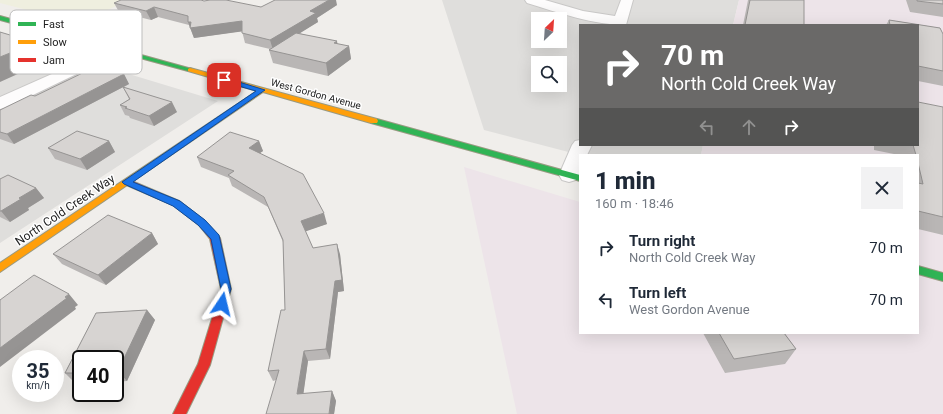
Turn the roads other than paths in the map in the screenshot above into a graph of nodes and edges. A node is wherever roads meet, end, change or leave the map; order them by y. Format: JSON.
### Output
{"nodes":[{"id":1,"x":531,"y":0,"type":"edge"},
{"id":2,"x":627,"y":0,"type":"edge"},
{"id":3,"x":0,"y":18,"type":"edge"},
{"id":4,"x":10,"y":21,"type":"edge"},
{"id":5,"x":619,"y":23,"type":"edge"},
{"id":6,"x":142,"y":57,"type":"edge"},
{"id":7,"x":64,"y":74,"type":"edge"},
{"id":8,"x":262,"y":90,"type":"junction"},
{"id":9,"x":0,"y":104,"type":"edge"},
{"id":10,"x":579,"y":157,"type":"edge"},
{"id":11,"x":574,"y":176,"type":"edge"},
{"id":12,"x":127,"y":182,"type":"junction"},
{"id":13,"x":0,"y":268,"type":"edge"},
{"id":14,"x":919,"y":270,"type":"edge"},
{"id":15,"x":943,"y":277,"type":"edge"},
{"id":16,"x":179,"y":414,"type":"edge"}],
"edges":[{"from":1,"to":5,"type":"street"},
{"from":2,"to":5,"type":"street"},
{"from":3,"to":4,"type":"main road","name":"West Gordon Avenue"},
{"from":6,"to":8,"type":"main road","name":"West Gordon Avenue"},
{"from":7,"to":9,"type":"street"},
{"from":8,"to":11,"type":"main road","name":"West Gordon Avenue"},
{"from":8,"to":12,"type":"main road","name":"North Cold Creek Way"},
{"from":10,"to":11,"type":"street"},
{"from":12,"to":13,"type":"main road","name":"North Cold Creek Way"},
{"from":12,"to":16,"type":"main road"},
{"from":14,"to":15,"type":"main road"}]}
